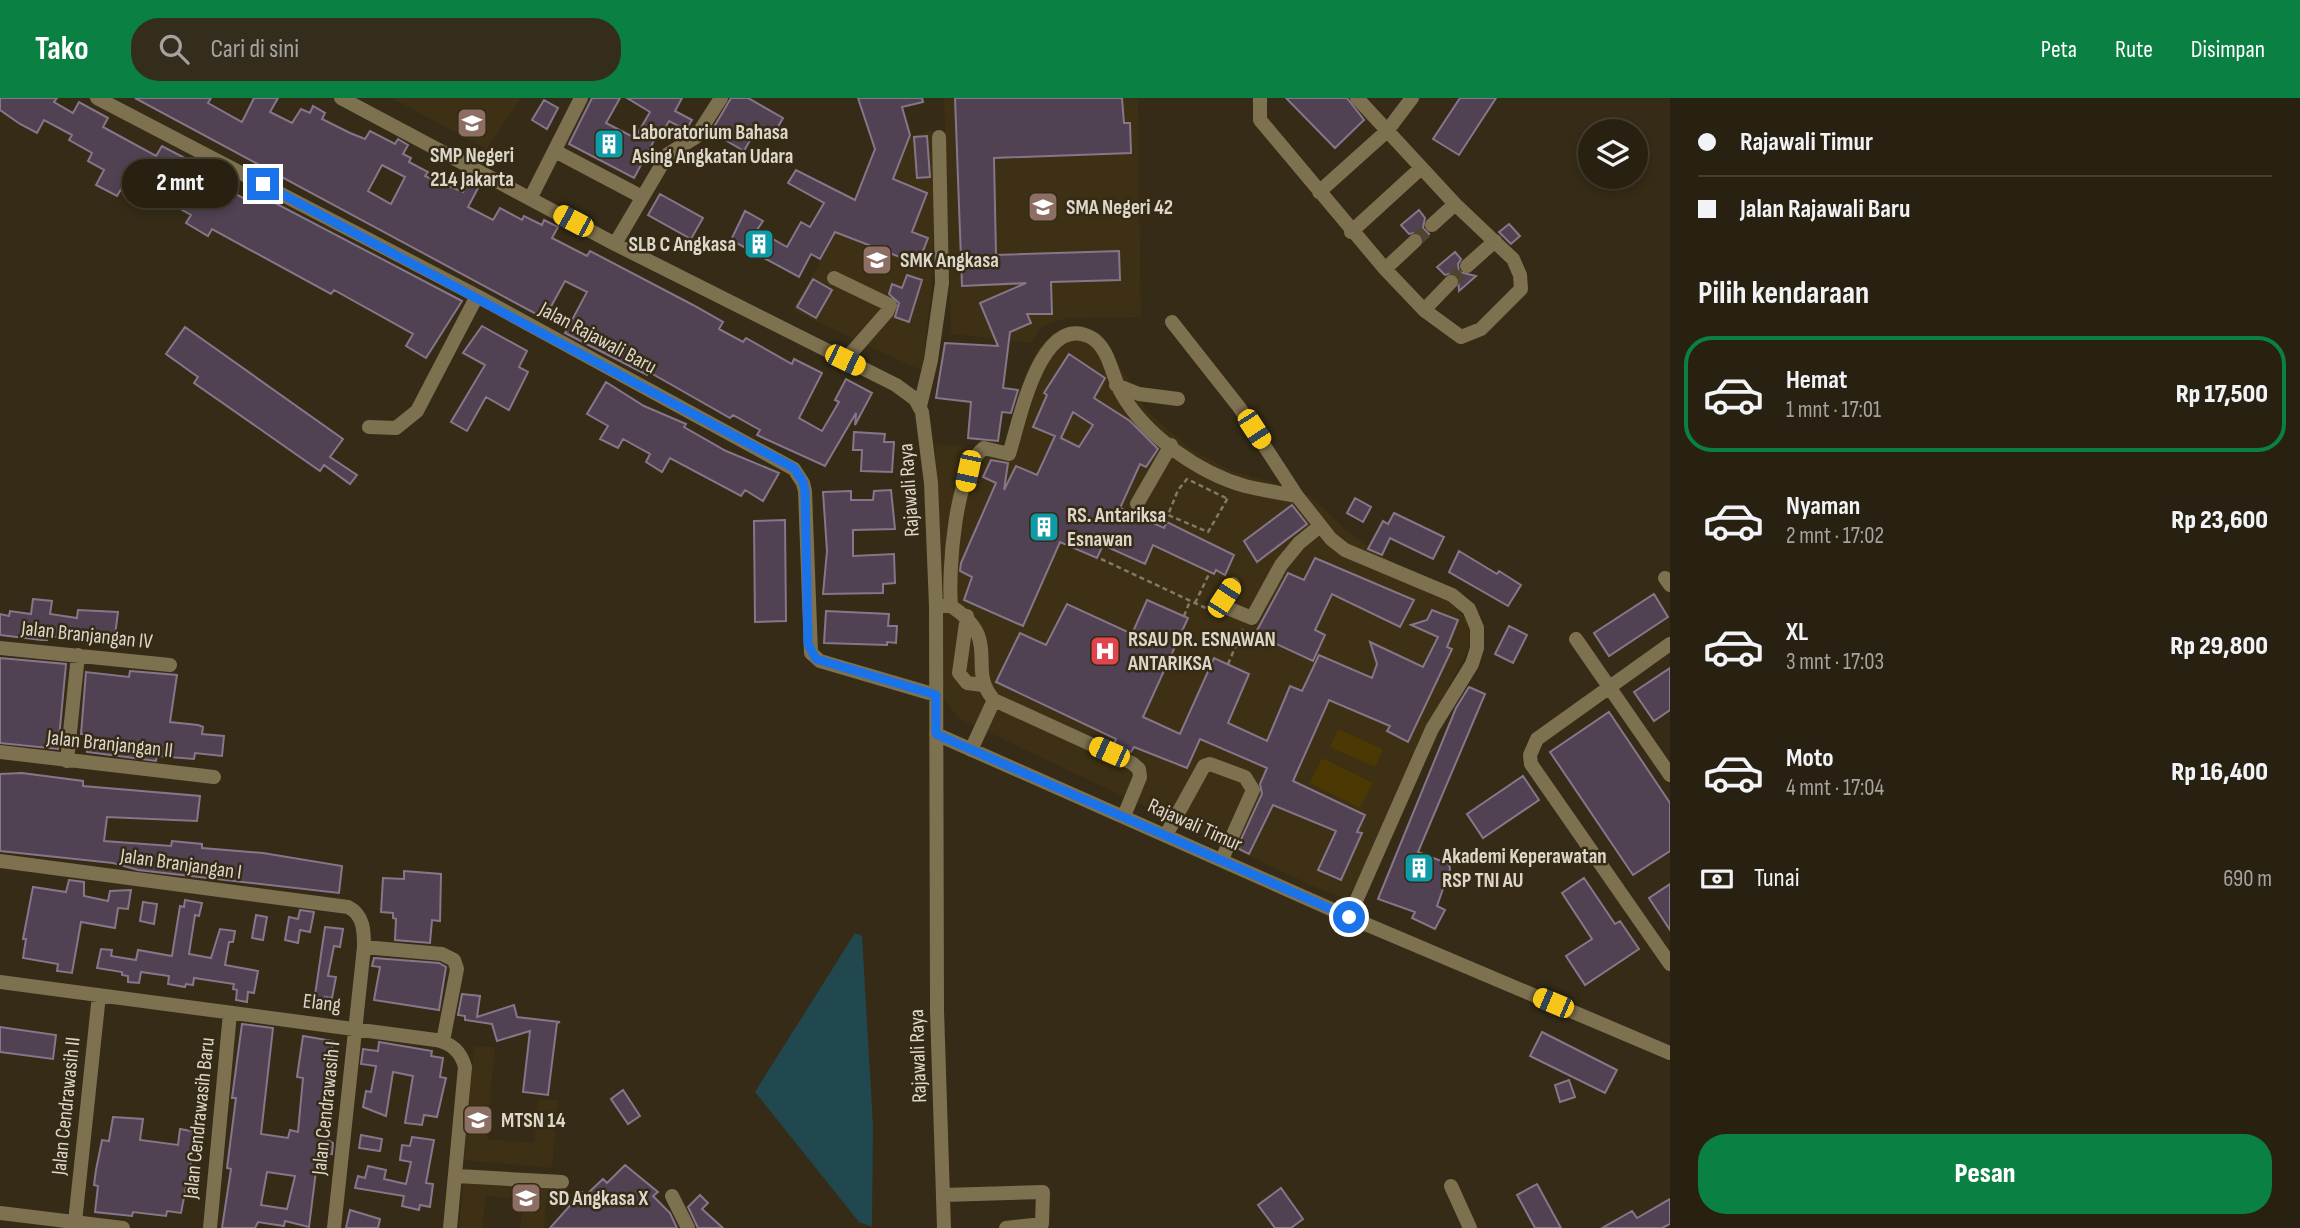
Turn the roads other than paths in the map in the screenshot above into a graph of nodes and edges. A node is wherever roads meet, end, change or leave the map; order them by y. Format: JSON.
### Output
{"nodes":[{"id":1,"x":97,"y":98,"type":"edge"},
{"id":2,"x":341,"y":98,"type":"edge"},
{"id":3,"x":581,"y":98,"type":"edge"},
{"id":4,"x":721,"y":98,"type":"edge"},
{"id":5,"x":1260,"y":98,"type":"edge"},
{"id":6,"x":1357,"y":98,"type":"edge"},
{"id":7,"x":1412,"y":98,"type":"edge"},
{"id":8,"x":1387,"y":131,"type":"junction"},
{"id":9,"x":939,"y":137,"type":"dead end"},
{"id":10,"x":555,"y":151,"type":"junction"},
{"id":11,"x":1421,"y":168,"type":"junction"},
{"id":12,"x":1319,"y":192,"type":"junction"},
{"id":13,"x":642,"y":197,"type":"junction"},
{"id":14,"x":530,"y":199,"type":"junction"},
{"id":15,"x":1455,"y":204,"type":"junction"},
{"id":16,"x":1432,"y":225,"type":"tunnel mouth"},
{"id":17,"x":1351,"y":232,"type":"junction"},
{"id":18,"x":1415,"y":241,"type":"tunnel mouth"},
{"id":19,"x":1495,"y":241,"type":"junction"},
{"id":20,"x":615,"y":244,"type":"junction"},
{"id":21,"x":1467,"y":266,"type":"tunnel mouth"},
{"id":22,"x":1385,"y":269,"type":"junction"},
{"id":23,"x":835,"y":278,"type":"dead end"},
{"id":24,"x":1451,"y":282,"type":"tunnel mouth"},
{"id":25,"x":477,"y":296,"type":"junction"},
{"id":26,"x":1424,"y":310,"type":"junction"},
{"id":27,"x":1172,"y":322,"type":"dead end"},
{"id":28,"x":845,"y":360,"type":"junction"},
{"id":29,"x":1116,"y":385,"type":"junction"},
{"id":30,"x":1178,"y":399,"type":"dead end"},
{"id":31,"x":920,"y":406,"type":"junction"},
{"id":32,"x":369,"y":427,"type":"dead end"},
{"id":33,"x":1171,"y":446,"type":"junction"},
{"id":34,"x":1297,"y":496,"type":"junction"},
{"id":35,"x":1137,"y":503,"type":"dead end"},
{"id":36,"x":1320,"y":526,"type":"junction"},
{"id":37,"x":1233,"y":584,"type":"dead end"},
{"id":38,"x":936,"y":606,"type":"junction"},
{"id":39,"x":951,"y":606,"type":"junction"},
{"id":40,"x":967,"y":616,"type":"junction"},
{"id":41,"x":1576,"y":639,"type":"dead end"},
{"id":42,"x":1670,"y":644,"type":"edge"},
{"id":43,"x":0,"y":648,"type":"edge"},
{"id":44,"x":78,"y":655,"type":"junction"},
{"id":45,"x":170,"y":665,"type":"dead end"},
{"id":46,"x":983,"y":685,"type":"junction"},
{"id":47,"x":1609,"y":687,"type":"junction"},
{"id":48,"x":936,"y":695,"type":"junction"},
{"id":49,"x":994,"y":700,"type":"junction"},
{"id":50,"x":936,"y":734,"type":"junction"},
{"id":51,"x":971,"y":750,"type":"junction"},
{"id":52,"x":0,"y":752,"type":"edge"},
{"id":53,"x":68,"y":761,"type":"junction"},
{"id":54,"x":1670,"y":775,"type":"edge"},
{"id":55,"x":214,"y":777,"type":"dead end"},
{"id":56,"x":1124,"y":816,"type":"junction"},
{"id":57,"x":1166,"y":835,"type":"junction"},
{"id":58,"x":1222,"y":859,"type":"junction"},
{"id":59,"x":0,"y":861,"type":"edge"},
{"id":60,"x":356,"y":912,"type":"joint"},
{"id":61,"x":1349,"y":917,"type":"junction"},
{"id":62,"x":364,"y":947,"type":"junction"},
{"id":63,"x":1670,"y":964,"type":"edge"},
{"id":64,"x":0,"y":982,"type":"edge"},
{"id":65,"x":99,"y":995,"type":"junction"},
{"id":66,"x":230,"y":1013,"type":"junction"},
{"id":67,"x":356,"y":1029,"type":"junction"},
{"id":68,"x":443,"y":1041,"type":"junction"},
{"id":69,"x":1670,"y":1053,"type":"edge"},
{"id":70,"x":457,"y":1176,"type":"junction"},
{"id":71,"x":562,"y":1182,"type":"dead end"},
{"id":72,"x":1451,"y":1186,"type":"dead end"},
{"id":73,"x":943,"y":1195,"type":"junction"},
{"id":74,"x":672,"y":1196,"type":"dead end"},
{"id":75,"x":0,"y":1213,"type":"edge"},
{"id":76,"x":75,"y":1222,"type":"junction"},
{"id":77,"x":123,"y":1228,"type":"edge"},
{"id":78,"x":210,"y":1228,"type":"edge"},
{"id":79,"x":334,"y":1228,"type":"edge"},
{"id":80,"x":450,"y":1228,"type":"edge"},
{"id":81,"x":688,"y":1228,"type":"edge"},
{"id":82,"x":944,"y":1228,"type":"edge"},
{"id":83,"x":1006,"y":1228,"type":"edge"},
{"id":84,"x":1470,"y":1228,"type":"edge"}],
"edges":[{"from":1,"to":25,"type":"street","name":"Jalan Rajawali Baru"},
{"from":2,"to":14,"type":"street"},
{"from":3,"to":10,"type":"street"},
{"from":4,"to":13,"type":"street"},
{"from":5,"to":12,"type":"street"},
{"from":6,"to":8,"type":"street"},
{"from":7,"to":8,"type":"street"},
{"from":8,"to":11,"type":"street"},
{"from":8,"to":12,"type":"street"},
{"from":9,"to":31,"type":"street"},
{"from":10,"to":13,"type":"street"},
{"from":10,"to":14,"type":"street"},
{"from":11,"to":15,"type":"street"},
{"from":11,"to":17,"type":"street"},
{"from":12,"to":17,"type":"street"},
{"from":13,"to":20,"type":"street"},
{"from":14,"to":20,"type":"street"},
{"from":15,"to":16,"type":"street"},
{"from":15,"to":19,"type":"street"},
{"from":17,"to":22,"type":"street"},
{"from":18,"to":22,"type":"street"},
{"from":19,"to":21,"type":"street"},
{"from":19,"to":26,"type":"street"},
{"from":20,"to":28,"type":"street"},
{"from":22,"to":26,"type":"street"},
{"from":23,"to":28,"type":"street"},
{"from":24,"to":26,"type":"street"},
{"from":25,"to":32,"type":"street"},
{"from":25,"to":48,"type":"street","name":"Jalan Rajawali Baru"},
{"from":27,"to":34,"type":"street"},
{"from":28,"to":31,"type":"street"},
{"from":29,"to":30,"type":"street"},
{"from":29,"to":33,"type":"street"},
{"from":29,"to":39,"type":"street"},
{"from":31,"to":38,"type":"street","name":"Rajawali Raya"},
{"from":33,"to":34,"type":"street"},
{"from":33,"to":35,"type":"street"},
{"from":34,"to":36,"type":"street"},
{"from":36,"to":37,"type":"street"},
{"from":36,"to":61,"type":"street"},
{"from":38,"to":39,"type":"street"},
{"from":38,"to":48,"type":"street","name":"Rajawali Raya"},
{"from":39,"to":40,"type":"street"},
{"from":40,"to":46,"type":"street"},
{"from":40,"to":46,"type":"street"},
{"from":41,"to":47,"type":"street"},
{"from":42,"to":47,"type":"street"},
{"from":43,"to":44,"type":"street","name":"Jalan Branjangan IV"},
{"from":44,"to":45,"type":"street","name":"Jalan Branjangan IV"},
{"from":44,"to":53,"type":"street"},
{"from":46,"to":49,"type":"street"},
{"from":47,"to":54,"type":"street"},
{"from":47,"to":63,"type":"street"},
{"from":48,"to":50,"type":"street","name":"Rajawali Raya"},
{"from":49,"to":51,"type":"street"},
{"from":49,"to":56,"type":"street"},
{"from":50,"to":51,"type":"street","name":"Rajawali Timur"},
{"from":50,"to":73,"type":"street","name":"Rajawali Raya"},
{"from":51,"to":56,"type":"street","name":"Rajawali Timur"},
{"from":52,"to":53,"type":"street","name":"Jalan Branjangan II"},
{"from":53,"to":55,"type":"street","name":"Jalan Branjangan II"},
{"from":56,"to":57,"type":"street","name":"Rajawali Timur"},
{"from":57,"to":58,"type":"street","name":"Rajawali Timur"},
{"from":57,"to":58,"type":"street"},
{"from":58,"to":61,"type":"street","name":"Rajawali Timur"},
{"from":59,"to":60,"type":"street","name":"Jalan Branjangan I"},
{"from":60,"to":62,"type":"street","name":"Jalan Cendrawasih I"},
{"from":61,"to":69,"type":"street","name":"Rajawali Timur"},
{"from":62,"to":67,"type":"street","name":"Jalan Cendrawasih I"},
{"from":62,"to":68,"type":"street"},
{"from":64,"to":65,"type":"street","name":"Elang"},
{"from":65,"to":66,"type":"street","name":"Elang"},
{"from":65,"to":76,"type":"street","name":"Jalan Cendrawasih II"},
{"from":66,"to":67,"type":"street","name":"Elang"},
{"from":66,"to":78,"type":"street","name":"Jalan Cendrawasih Baru"},
{"from":67,"to":68,"type":"street","name":"Elang"},
{"from":67,"to":79,"type":"street","name":"Jalan Cendrawasih I"},
{"from":68,"to":70,"type":"street"},
{"from":70,"to":71,"type":"street"},
{"from":70,"to":80,"type":"street"},
{"from":72,"to":84,"type":"street"},
{"from":73,"to":82,"type":"street","name":"Rajawali Raya"},
{"from":73,"to":83,"type":"street"},
{"from":74,"to":81,"type":"street"},
{"from":75,"to":76,"type":"street"},
{"from":76,"to":77,"type":"street"}]}
